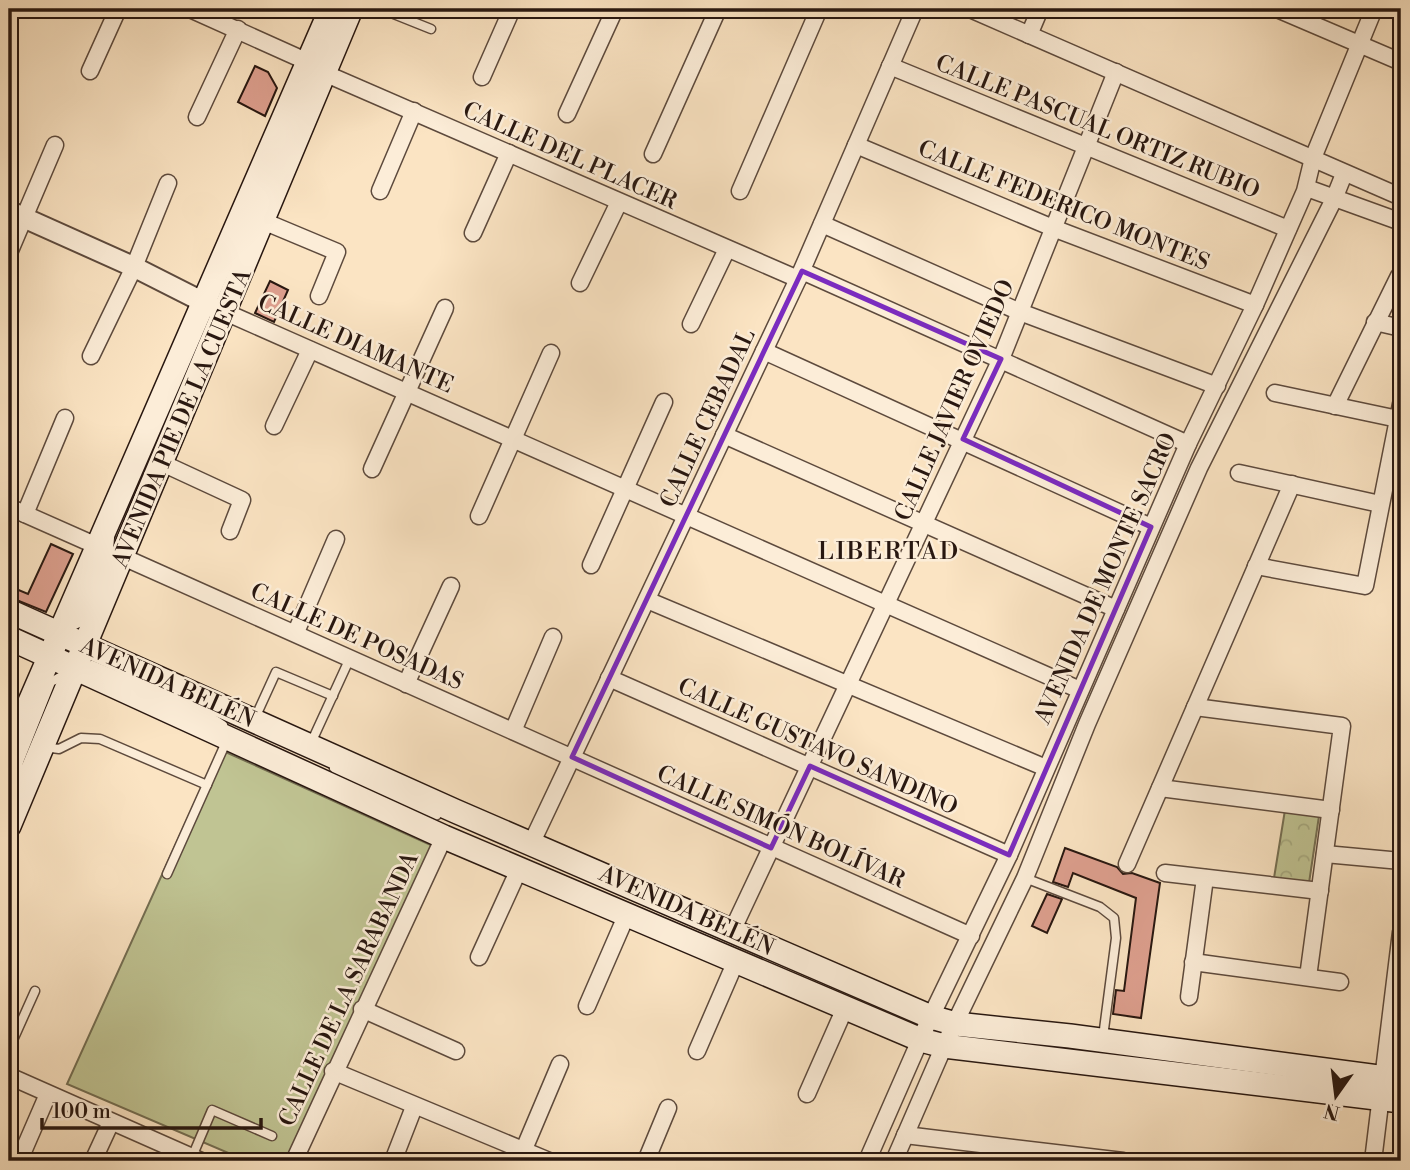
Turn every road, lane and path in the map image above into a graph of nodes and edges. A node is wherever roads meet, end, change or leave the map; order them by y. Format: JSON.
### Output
{"nodes":[{"id":1,"x":118,"y":9,"type":"edge"},
{"id":2,"x":190,"y":9,"type":"edge"},
{"id":3,"x":331,"y":9,"type":"edge"},
{"id":4,"x":351,"y":9,"type":"edge"},
{"id":5,"x":381,"y":9,"type":"edge"},
{"id":6,"x":512,"y":9,"type":"edge"},
{"id":7,"x":615,"y":9,"type":"edge"},
{"id":8,"x":718,"y":9,"type":"edge"},
{"id":9,"x":819,"y":9,"type":"edge"},
{"id":10,"x":915,"y":9,"type":"edge"},
{"id":11,"x":970,"y":9,"type":"edge"},
{"id":12,"x":1041,"y":9,"type":"edge"},
{"id":13,"x":1278,"y":9,"type":"edge"},
{"id":14,"x":1374,"y":9,"type":"edge"},
{"id":15,"x":238,"y":29,"type":"junction"},
{"id":16,"x":431,"y":29,"type":"dead end"},
{"id":17,"x":1029,"y":35,"type":"junction"},
{"id":18,"x":1360,"y":44,"type":"junction"},
{"id":19,"x":1401,"y":62,"type":"edge"},
{"id":20,"x":890,"y":65,"type":"junction"},
{"id":21,"x":316,"y":68,"type":"junction"},
{"id":22,"x":90,"y":71,"type":"dead end"},
{"id":23,"x":1116,"y":72,"type":"junction"},
{"id":24,"x":482,"y":77,"type":"dead end"},
{"id":25,"x":414,"y":111,"type":"junction"},
{"id":26,"x":567,"y":114,"type":"dead end"},
{"id":27,"x":197,"y":117,"type":"dead end"},
{"id":28,"x":55,"y":145,"type":"dead end"},
{"id":29,"x":856,"y":145,"type":"junction"},
{"id":30,"x":1086,"y":148,"type":"junction"},
{"id":31,"x":509,"y":153,"type":"junction"},
{"id":32,"x":653,"y":154,"type":"dead end"},
{"id":33,"x":1313,"y":158,"type":"junction"},
{"id":34,"x":1345,"y":174,"type":"junction"},
{"id":35,"x":169,"y":183,"type":"dead end"},
{"id":36,"x":1307,"y":188,"type":"junction"},
{"id":37,"x":380,"y":191,"type":"dead end"},
{"id":38,"x":740,"y":191,"type":"dead end"},
{"id":39,"x":1401,"y":197,"type":"edge"},
{"id":40,"x":1335,"y":199,"type":"junction"},
{"id":41,"x":619,"y":201,"type":"junction"},
{"id":42,"x":16,"y":215,"type":"edge"},
{"id":43,"x":263,"y":221,"type":"junction"},
{"id":44,"x":1401,"y":222,"type":"edge"},
{"id":45,"x":822,"y":224,"type":"junction"},
{"id":46,"x":1053,"y":228,"type":"junction"},
{"id":47,"x":1288,"y":229,"type":"junction"},
{"id":48,"x":473,"y":233,"type":"dead end"},
{"id":49,"x":727,"y":249,"type":"junction"},
{"id":50,"x":9,"y":253,"type":"edge"},
{"id":51,"x":134,"y":267,"type":"junction"},
{"id":52,"x":800,"y":275,"type":"junction"},
{"id":53,"x":1399,"y":276,"type":"dead end"},
{"id":54,"x":580,"y":283,"type":"dead end"},
{"id":55,"x":319,"y":296,"type":"dead end"},
{"id":56,"x":203,"y":302,"type":"junction"},
{"id":57,"x":1255,"y":305,"type":"junction"},
{"id":58,"x":445,"y":308,"type":"dead end"},
{"id":59,"x":225,"y":312,"type":"junction"},
{"id":60,"x":1020,"y":312,"type":"junction"},
{"id":61,"x":1375,"y":322,"type":"junction"},
{"id":62,"x":691,"y":324,"type":"dead end"},
{"id":63,"x":1401,"y":328,"type":"edge"},
{"id":64,"x":310,"y":349,"type":"junction"},
{"id":65,"x":764,"y":351,"type":"junction"},
{"id":66,"x":551,"y":353,"type":"dead end"},
{"id":67,"x":91,"y":356,"type":"dead end"},
{"id":68,"x":1001,"y":359,"type":"junction"},
{"id":69,"x":1217,"y":386,"type":"junction"},
{"id":70,"x":406,"y":391,"type":"junction"},
{"id":71,"x":1275,"y":393,"type":"dead end"},
{"id":72,"x":664,"y":402,"type":"dead end"},
{"id":73,"x":1335,"y":405,"type":"junction"},
{"id":74,"x":1399,"y":411,"type":"edge"},
{"id":75,"x":65,"y":418,"type":"dead end"},
{"id":76,"x":274,"y":426,"type":"dead end"},
{"id":77,"x":724,"y":435,"type":"junction"},
{"id":78,"x":515,"y":439,"type":"junction"},
{"id":79,"x":963,"y":439,"type":"junction"},
{"id":80,"x":1188,"y":444,"type":"junction"},
{"id":81,"x":162,"y":463,"type":"junction"},
{"id":82,"x":1394,"y":464,"type":"edge"},
{"id":83,"x":372,"y":469,"type":"dead end"},
{"id":84,"x":1238,"y":473,"type":"dead end"},
{"id":85,"x":1292,"y":484,"type":"junction"},
{"id":86,"x":626,"y":487,"type":"junction"},
{"id":87,"x":1380,"y":503,"type":"junction"},
{"id":88,"x":9,"y":508,"type":"edge"},
{"id":89,"x":25,"y":514,"type":"junction"},
{"id":90,"x":111,"y":514,"type":"junction"},
{"id":91,"x":687,"y":514,"type":"junction"},
{"id":92,"x":479,"y":516,"type":"dead end"},
{"id":93,"x":924,"y":522,"type":"junction"},
{"id":94,"x":1151,"y":527,"type":"junction"},
{"id":95,"x":230,"y":531,"type":"dead end"},
{"id":96,"x":336,"y":539,"type":"dead end"},
{"id":97,"x":97,"y":546,"type":"junction"},
{"id":98,"x":123,"y":557,"type":"junction"},
{"id":99,"x":591,"y":565,"type":"dead end"},
{"id":100,"x":1256,"y":566,"type":"junction"},
{"id":101,"x":451,"y":586,"type":"dead end"},
{"id":102,"x":647,"y":600,"type":"junction"},
{"id":103,"x":886,"y":603,"type":"junction"},
{"id":104,"x":1116,"y":609,"type":"junction"},
{"id":105,"x":13,"y":626,"type":"edge"},
{"id":106,"x":9,"y":630,"type":"edge"},
{"id":107,"x":296,"y":632,"type":"junction"},
{"id":108,"x":552,"y":637,"type":"dead end"},
{"id":109,"x":54,"y":645,"type":"junction"},
{"id":110,"x":81,"y":657,"type":"junction"},
{"id":111,"x":350,"y":658,"type":"junction"},
{"id":112,"x":610,"y":678,"type":"junction"},
{"id":113,"x":406,"y":684,"type":"junction"},
{"id":114,"x":848,"y":684,"type":"junction"},
{"id":115,"x":1080,"y":690,"type":"junction"},
{"id":116,"x":333,"y":696,"type":"junction"},
{"id":117,"x":1195,"y":707,"type":"junction"},
{"id":118,"x":254,"y":720,"type":"junction"},
{"id":119,"x":513,"y":731,"type":"junction"},
{"id":120,"x":229,"y":737,"type":"junction"},
{"id":121,"x":310,"y":746,"type":"junction"},
{"id":122,"x":44,"y":747,"type":"junction"},
{"id":123,"x":9,"y":750,"type":"edge"},
{"id":124,"x":572,"y":757,"type":"junction"},
{"id":125,"x":810,"y":765,"type":"junction"},
{"id":126,"x":1046,"y":768,"type":"junction"},
{"id":127,"x":207,"y":785,"type":"junction"},
{"id":128,"x":1160,"y":788,"type":"junction"},
{"id":129,"x":1331,"y":810,"type":"junction"},
{"id":130,"x":10,"y":822,"type":"edge"},
{"id":131,"x":444,"y":837,"type":"junction"},
{"id":132,"x":532,"y":842,"type":"junction"},
{"id":133,"x":771,"y":848,"type":"junction"},
{"id":134,"x":1325,"y":854,"type":"junction"},
{"id":135,"x":1009,"y":855,"type":"junction"},
{"id":136,"x":1401,"y":862,"type":"edge"},
{"id":137,"x":1127,"y":864,"type":"dead end"},
{"id":138,"x":520,"y":867,"type":"junction"},
{"id":139,"x":1165,"y":873,"type":"dead end"},
{"id":140,"x":167,"y":874,"type":"dead end"},
{"id":141,"x":1025,"y":878,"type":"junction"},
{"id":142,"x":1205,"y":878,"type":"junction"},
{"id":143,"x":1320,"y":891,"type":"junction"},
{"id":144,"x":627,"y":914,"type":"junction"},
{"id":145,"x":732,"y":930,"type":"junction"},
{"id":146,"x":1401,"y":932,"type":"edge"},
{"id":147,"x":971,"y":936,"type":"junction"},
{"id":148,"x":479,"y":957,"type":"dead end"},
{"id":149,"x":736,"y":961,"type":"junction"},
{"id":150,"x":1193,"y":962,"type":"junction"},
{"id":151,"x":1308,"y":977,"type":"junction"},
{"id":152,"x":1340,"y":982,"type":"dead end"},
{"id":153,"x":35,"y":991,"type":"dead end"},
{"id":154,"x":1189,"y":997,"type":"dead end"},
{"id":155,"x":587,"y":1006,"type":"dead end"},
{"id":156,"x":845,"y":1008,"type":"junction"},
{"id":157,"x":362,"y":1009,"type":"junction"},
{"id":158,"x":926,"y":1028,"type":"junction"},
{"id":159,"x":951,"y":1034,"type":"junction"},
{"id":160,"x":1102,"y":1040,"type":"junction"},
{"id":161,"x":9,"y":1049,"type":"edge"},
{"id":162,"x":456,"y":1051,"type":"dead end"},
{"id":163,"x":696,"y":1051,"type":"dead end"},
{"id":164,"x":560,"y":1064,"type":"dead end"},
{"id":165,"x":333,"y":1071,"type":"junction"},
{"id":166,"x":9,"y":1076,"type":"edge"},
{"id":167,"x":1391,"y":1090,"type":"edge"},
{"id":168,"x":48,"y":1094,"type":"junction"},
{"id":169,"x":807,"y":1094,"type":"dead end"},
{"id":170,"x":414,"y":1107,"type":"junction"},
{"id":171,"x":668,"y":1108,"type":"dead end"},
{"id":172,"x":111,"y":1122,"type":"junction"},
{"id":173,"x":272,"y":1136,"type":"dead end"},
{"id":174,"x":901,"y":1151,"type":"edge"},
{"id":175,"x":171,"y":1155,"type":"edge"},
{"id":176,"x":521,"y":1155,"type":"edge"},
{"id":177,"x":1053,"y":1157,"type":"edge"},
{"id":178,"x":196,"y":1159,"type":"edge"},
{"id":179,"x":19,"y":1161,"type":"edge"},
{"id":180,"x":93,"y":1161,"type":"edge"},
{"id":181,"x":294,"y":1161,"type":"edge"},
{"id":182,"x":393,"y":1161,"type":"edge"},
{"id":183,"x":549,"y":1161,"type":"edge"},
{"id":184,"x":646,"y":1161,"type":"edge"},
{"id":185,"x":867,"y":1161,"type":"edge"},
{"id":186,"x":1123,"y":1161,"type":"edge"},
{"id":187,"x":1373,"y":1161,"type":"edge"}],
"edges":[{"from":1,"to":22,"type":"street"},
{"from":2,"to":15,"type":"street","name":"CALLE DEL PLACER"},
{"from":3,"to":21,"type":"main road","name":"AVENIDA PIE DE LA CUESTA"},
{"from":4,"to":21,"type":"main road","name":"AVENIDA PIE DE LA CUESTA"},
{"from":5,"to":16,"type":"lane"},
{"from":6,"to":24,"type":"street"},
{"from":7,"to":26,"type":"street"},
{"from":8,"to":32,"type":"street"},
{"from":9,"to":38,"type":"street"},
{"from":10,"to":20,"type":"street","name":"CALLE CEBADAL"},
{"from":11,"to":17,"type":"street"},
{"from":12,"to":17,"type":"street"},
{"from":13,"to":18,"type":"street"},
{"from":14,"to":18,"type":"street","name":"AVENIDA DE MONTE SACRO"},
{"from":15,"to":21,"type":"street","name":"CALLE DEL PLACER"},
{"from":15,"to":27,"type":"street"},
{"from":17,"to":23,"type":"street"},
{"from":18,"to":19,"type":"street"},
{"from":18,"to":33,"type":"street","name":"AVENIDA DE MONTE SACRO"},
{"from":20,"to":29,"type":"street","name":"CALLE CEBADAL"},
{"from":20,"to":30,"type":"street","name":"CALLE PASCUAL ORTIZ RUBIO"},
{"from":21,"to":25,"type":"street","name":"CALLE DEL PLACER"},
{"from":21,"to":43,"type":"main road","name":"AVENIDA PIE DE LA CUESTA"},
{"from":21,"to":56,"type":"main road","name":"AVENIDA PIE DE LA CUESTA"},
{"from":23,"to":30,"type":"street","name":"CALLE JAVIER OVIEDO"},
{"from":23,"to":33,"type":"street"},
{"from":25,"to":31,"type":"street","name":"CALLE DEL PLACER"},
{"from":25,"to":37,"type":"street"},
{"from":28,"to":42,"type":"street"},
{"from":29,"to":45,"type":"street","name":"CALLE CEBADAL"},
{"from":29,"to":46,"type":"street","name":"CALLE FEDERICO MONTES"},
{"from":30,"to":46,"type":"street","name":"CALLE JAVIER OVIEDO"},
{"from":30,"to":47,"type":"street","name":"CALLE PASCUAL ORTIZ RUBIO"},
{"from":31,"to":41,"type":"street","name":"CALLE DEL PLACER"},
{"from":31,"to":48,"type":"street"},
{"from":33,"to":34,"type":"street"},
{"from":33,"to":36,"type":"street","name":"AVENIDA DE MONTE SACRO"},
{"from":34,"to":39,"type":"street"},
{"from":34,"to":40,"type":"street","name":"AVENIDA DE MONTE SACRO"},
{"from":35,"to":51,"type":"street"},
{"from":36,"to":40,"type":"street"},
{"from":36,"to":47,"type":"street","name":"AVENIDA DE MONTE SACRO"},
{"from":40,"to":44,"type":"street"},
{"from":40,"to":141,"type":"street","name":"AVENIDA DE MONTE SACRO"},
{"from":41,"to":49,"type":"street","name":"CALLE DEL PLACER"},
{"from":41,"to":54,"type":"street"},
{"from":42,"to":50,"type":"street"},
{"from":42,"to":51,"type":"street","name":"CALLE DIAMANTE"},
{"from":43,"to":55,"type":"street"},
{"from":43,"to":59,"type":"main road","name":"AVENIDA PIE DE LA CUESTA"},
{"from":45,"to":52,"type":"street","name":"CALLE CEBADAL"},
{"from":45,"to":60,"type":"street"},
{"from":46,"to":57,"type":"street","name":"CALLE FEDERICO MONTES"},
{"from":46,"to":60,"type":"street","name":"CALLE JAVIER OVIEDO"},
{"from":47,"to":57,"type":"street","name":"AVENIDA DE MONTE SACRO"},
{"from":49,"to":52,"type":"street","name":"CALLE DEL PLACER"},
{"from":49,"to":62,"type":"street"},
{"from":51,"to":56,"type":"street","name":"CALLE DIAMANTE"},
{"from":51,"to":67,"type":"street"},
{"from":52,"to":65,"type":"street","name":"CALLE CEBADAL"},
{"from":52,"to":68,"type":"street","name":"CALLE DEL PLACER"},
{"from":53,"to":61,"type":"street"},
{"from":56,"to":59,"type":"street","name":"CALLE DIAMANTE"},
{"from":56,"to":90,"type":"main road","name":"AVENIDA PIE DE LA CUESTA"},
{"from":57,"to":69,"type":"street","name":"AVENIDA DE MONTE SACRO"},
{"from":58,"to":70,"type":"street"},
{"from":59,"to":64,"type":"street","name":"CALLE DIAMANTE"},
{"from":59,"to":81,"type":"main road","name":"AVENIDA PIE DE LA CUESTA"},
{"from":60,"to":68,"type":"street","name":"CALLE JAVIER OVIEDO"},
{"from":60,"to":69,"type":"street"},
{"from":61,"to":63,"type":"street"},
{"from":61,"to":73,"type":"street"},
{"from":64,"to":70,"type":"street","name":"CALLE DIAMANTE"},
{"from":64,"to":76,"type":"street"},
{"from":65,"to":77,"type":"street","name":"CALLE CEBADAL"},
{"from":65,"to":79,"type":"street"},
{"from":66,"to":78,"type":"street"},
{"from":68,"to":79,"type":"street","name":"CALLE JAVIER OVIEDO"},
{"from":68,"to":80,"type":"street","name":"CALLE DEL PLACER"},
{"from":69,"to":80,"type":"street","name":"AVENIDA DE MONTE SACRO"},
{"from":70,"to":78,"type":"street","name":"CALLE DIAMANTE"},
{"from":70,"to":83,"type":"street"},
{"from":71,"to":73,"type":"street"},
{"from":72,"to":86,"type":"street"},
{"from":73,"to":74,"type":"street"},
{"from":74,"to":82,"type":"street"},
{"from":75,"to":89,"type":"street"},
{"from":77,"to":91,"type":"street","name":"CALLE CEBADAL"},
{"from":77,"to":93,"type":"street"},
{"from":78,"to":86,"type":"street","name":"CALLE DIAMANTE"},
{"from":78,"to":92,"type":"street"},
{"from":79,"to":93,"type":"street","name":"CALLE JAVIER OVIEDO"},
{"from":79,"to":94,"type":"street"},
{"from":80,"to":94,"type":"street","name":"AVENIDA DE MONTE SACRO"},
{"from":81,"to":95,"type":"street"},
{"from":81,"to":98,"type":"main road","name":"AVENIDA PIE DE LA CUESTA"},
{"from":82,"to":87,"type":"street"},
{"from":84,"to":85,"type":"street"},
{"from":85,"to":87,"type":"street"},
{"from":85,"to":100,"type":"street"},
{"from":86,"to":91,"type":"street","name":"CALLE DIAMANTE"},
{"from":86,"to":99,"type":"street"},
{"from":87,"to":100,"type":"street"},
{"from":88,"to":89,"type":"street"},
{"from":89,"to":97,"type":"street"},
{"from":90,"to":97,"type":"main road","name":"AVENIDA PIE DE LA CUESTA"},
{"from":90,"to":109,"type":"lane"},
{"from":91,"to":102,"type":"street","name":"CALLE CEBADAL"},
{"from":91,"to":103,"type":"street","name":"CALLE DIAMANTE"},
{"from":93,"to":103,"type":"street","name":"CALLE JAVIER OVIEDO"},
{"from":93,"to":104,"type":"street"},
{"from":94,"to":104,"type":"street","name":"AVENIDA DE MONTE SACRO"},
{"from":96,"to":107,"type":"street"},
{"from":97,"to":109,"type":"main road","name":"AVENIDA PIE DE LA CUESTA"},
{"from":98,"to":107,"type":"street","name":"CALLE DE POSADAS"},
{"from":98,"to":110,"type":"main road","name":"AVENIDA PIE DE LA CUESTA"},
{"from":100,"to":117,"type":"street"},
{"from":101,"to":113,"type":"street"},
{"from":102,"to":112,"type":"street","name":"CALLE CEBADAL"},
{"from":102,"to":114,"type":"street"},
{"from":103,"to":114,"type":"street","name":"CALLE JAVIER OVIEDO"},
{"from":103,"to":115,"type":"street","name":"CALLE DIAMANTE"},
{"from":104,"to":115,"type":"street","name":"AVENIDA DE MONTE SACRO"},
{"from":105,"to":109,"type":"main road","name":"AVENIDA BELÉN"},
{"from":106,"to":109,"type":"lane"},
{"from":107,"to":111,"type":"street","name":"CALLE DE POSADAS"},
{"from":108,"to":119,"type":"street"},
{"from":109,"to":110,"type":"main road","name":"AVENIDA BELÉN"},
{"from":109,"to":123,"type":"main road","name":"AVENIDA PIE DE LA CUESTA"},
{"from":110,"to":118,"type":"main road","name":"AVENIDA BELÉN"},
{"from":110,"to":120,"type":"main road","name":"AVENIDA BELÉN"},
{"from":110,"to":122,"type":"main road","name":"AVENIDA PIE DE LA CUESTA"},
{"from":110,"to":130,"type":"lane"},
{"from":110,"to":158,"type":"lane"},
{"from":111,"to":113,"type":"street","name":"CALLE DE POSADAS"},
{"from":111,"to":116,"type":"lane"},
{"from":112,"to":124,"type":"street","name":"CALLE CEBADAL"},
{"from":112,"to":125,"type":"street","name":"CALLE GUSTAVO SANDINO"},
{"from":113,"to":119,"type":"street","name":"CALLE DE POSADAS"},
{"from":114,"to":125,"type":"street","name":"CALLE JAVIER OVIEDO"},
{"from":114,"to":126,"type":"street"},
{"from":115,"to":126,"type":"street","name":"AVENIDA DE MONTE SACRO"},
{"from":116,"to":118,"type":"lane"},
{"from":116,"to":121,"type":"lane"},
{"from":117,"to":128,"type":"street"},
{"from":117,"to":129,"type":"street"},
{"from":118,"to":121,"type":"main road","name":"AVENIDA BELÉN"},
{"from":119,"to":124,"type":"street","name":"CALLE DE POSADAS"},
{"from":120,"to":127,"type":"lane"},
{"from":120,"to":131,"type":"main road","name":"AVENIDA BELÉN"},
{"from":121,"to":132,"type":"main road","name":"AVENIDA BELÉN"},
{"from":122,"to":127,"type":"lane"},
{"from":122,"to":130,"type":"main road","name":"AVENIDA PIE DE LA CUESTA"},
{"from":124,"to":132,"type":"street","name":"CALLE CEBADAL"},
{"from":124,"to":133,"type":"street","name":"CALLE SIMÓN BOLÍVAR"},
{"from":125,"to":133,"type":"street","name":"CALLE JAVIER OVIEDO"},
{"from":125,"to":135,"type":"street","name":"CALLE GUSTAVO SANDINO"},
{"from":126,"to":135,"type":"street","name":"AVENIDA DE MONTE SACRO"},
{"from":127,"to":140,"type":"lane"},
{"from":128,"to":129,"type":"street"},
{"from":128,"to":137,"type":"street"},
{"from":129,"to":134,"type":"street"},
{"from":131,"to":138,"type":"main road","name":"AVENIDA BELÉN"},
{"from":131,"to":157,"type":"street","name":"CALLE DE LA SARABANDA"},
{"from":132,"to":145,"type":"main road","name":"AVENIDA BELÉN"},
{"from":133,"to":145,"type":"street","name":"CALLE JAVIER OVIEDO"},
{"from":133,"to":147,"type":"street","name":"CALLE SIMÓN BOLÍVAR"},
{"from":134,"to":136,"type":"street"},
{"from":134,"to":143,"type":"street"},
{"from":135,"to":147,"type":"street","name":"AVENIDA DE MONTE SACRO"},
{"from":138,"to":144,"type":"main road","name":"AVENIDA BELÉN"},
{"from":138,"to":148,"type":"street"},
{"from":139,"to":142,"type":"street"},
{"from":141,"to":159,"type":"street","name":"AVENIDA DE MONTE SACRO"},
{"from":141,"to":160,"type":"lane"},
{"from":142,"to":143,"type":"street"},
{"from":142,"to":150,"type":"street"},
{"from":143,"to":151,"type":"street"},
{"from":144,"to":149,"type":"main road","name":"AVENIDA BELÉN"},
{"from":144,"to":155,"type":"street"},
{"from":145,"to":158,"type":"main road","name":"AVENIDA BELÉN"},
{"from":146,"to":167,"type":"street"},
{"from":147,"to":158,"type":"street","name":"AVENIDA DE MONTE SACRO"},
{"from":149,"to":156,"type":"main road","name":"AVENIDA BELÉN"},
{"from":149,"to":163,"type":"street"},
{"from":150,"to":151,"type":"street"},
{"from":150,"to":154,"type":"street"},
{"from":151,"to":152,"type":"street"},
{"from":153,"to":161,"type":"lane"},
{"from":156,"to":158,"type":"main road","name":"AVENIDA BELÉN"},
{"from":156,"to":169,"type":"street"},
{"from":157,"to":162,"type":"street"},
{"from":157,"to":165,"type":"street","name":"CALLE DE LA SARABANDA"},
{"from":158,"to":159,"type":"main road","name":"AVENIDA BELÉN"},
{"from":158,"to":185,"type":"street","name":"AVENIDA DE MONTE SACRO"},
{"from":159,"to":160,"type":"main road","name":"AVENIDA BELÉN"},
{"from":159,"to":167,"type":"main road","name":"AVENIDA BELÉN"},
{"from":159,"to":174,"type":"street","name":"AVENIDA DE MONTE SACRO"},
{"from":160,"to":167,"type":"main road","name":"AVENIDA BELÉN"},
{"from":164,"to":176,"type":"street"},
{"from":165,"to":170,"type":"street"},
{"from":165,"to":181,"type":"street","name":"CALLE DE LA SARABANDA"},
{"from":166,"to":168,"type":"street"},
{"from":167,"to":187,"type":"street"},
{"from":168,"to":172,"type":"street"},
{"from":168,"to":179,"type":"street"},
{"from":170,"to":176,"type":"street"},
{"from":170,"to":182,"type":"street"},
{"from":171,"to":184,"type":"street"},
{"from":172,"to":175,"type":"street"},
{"from":172,"to":180,"type":"street"},
{"from":173,"to":178,"type":"lane"},
{"from":174,"to":177,"type":"street"},
{"from":175,"to":178,"type":"street"},
{"from":176,"to":183,"type":"street"},
{"from":177,"to":186,"type":"street"}]}
